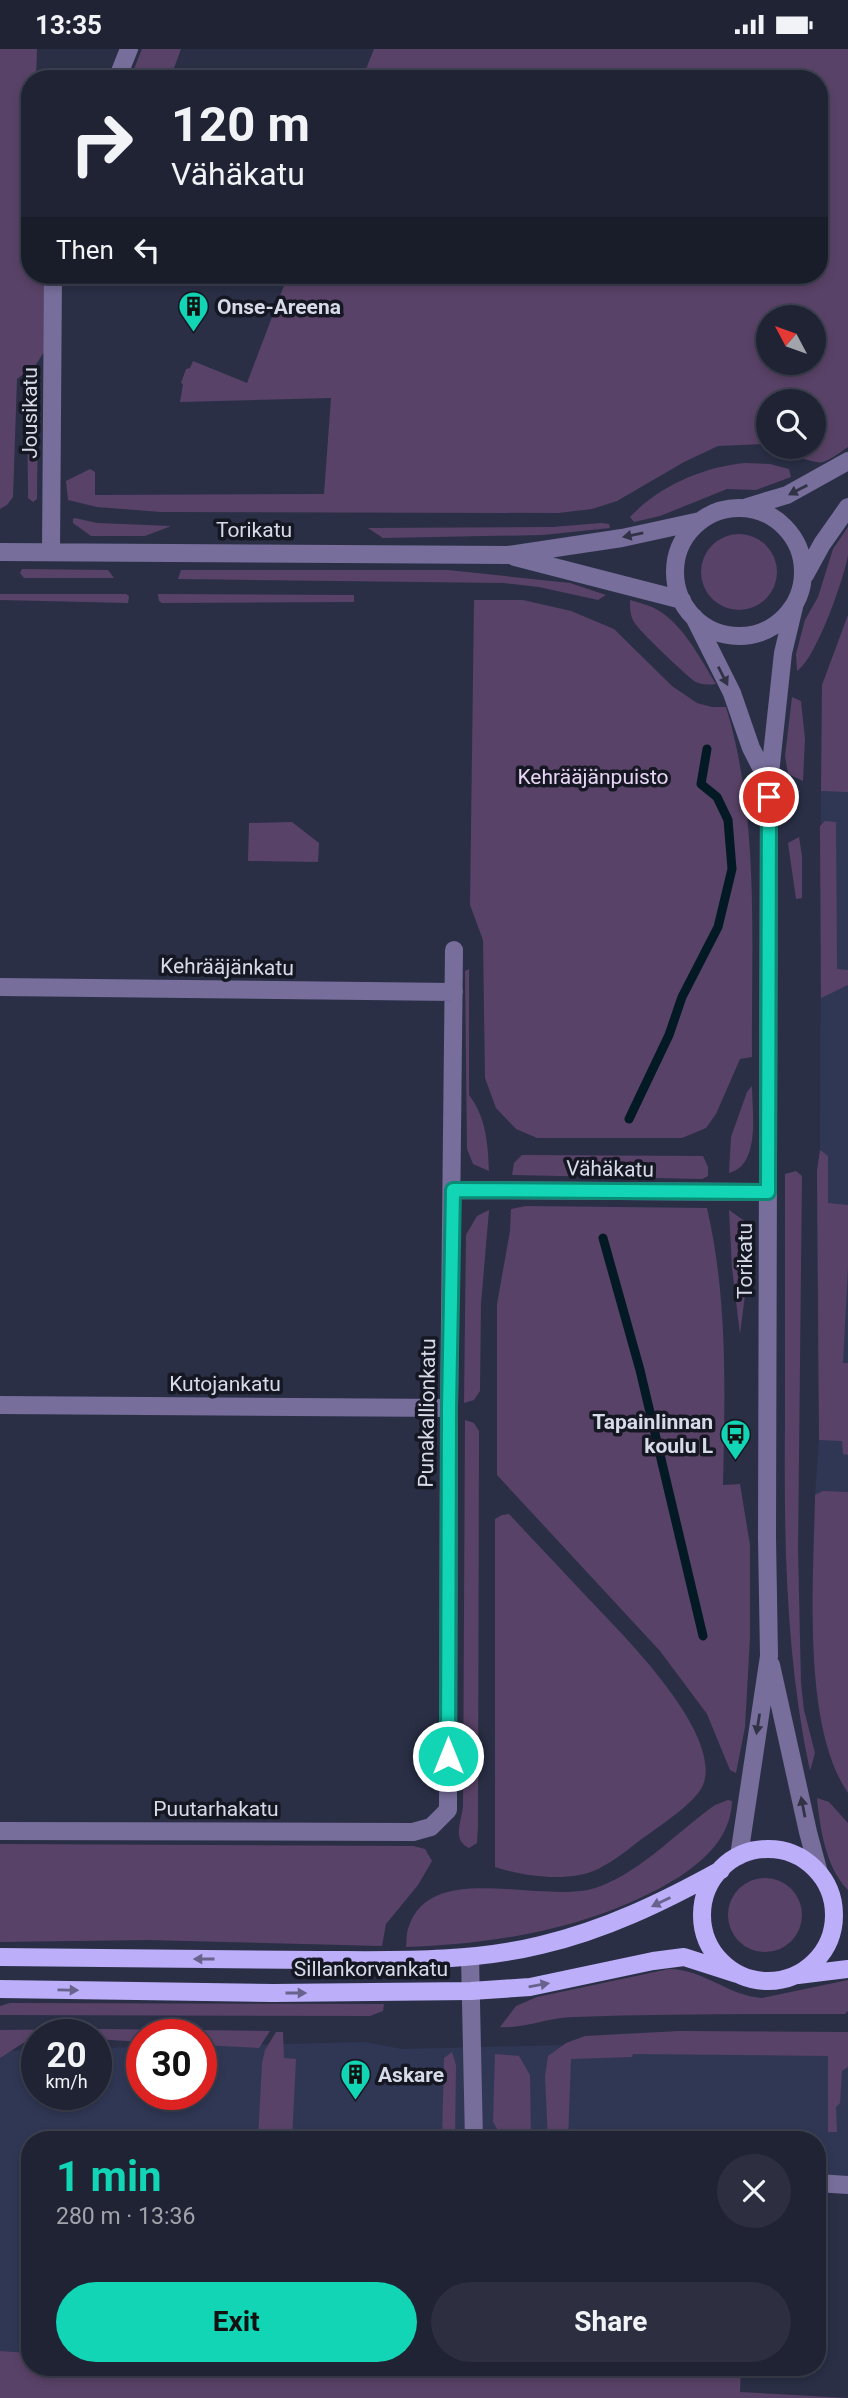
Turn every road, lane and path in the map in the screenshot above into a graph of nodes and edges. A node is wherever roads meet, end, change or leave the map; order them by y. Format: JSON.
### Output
{"nodes":[{"id":1,"x":129,"y":49,"type":"edge"},
{"id":2,"x":121,"y":70,"type":"edge"},
{"id":3,"x":53,"y":284,"type":"edge"},
{"id":4,"x":848,"y":461,"type":"edge"},
{"id":5,"x":848,"y":507,"type":"edge"},
{"id":6,"x":743,"y":508,"type":"junction"},
{"id":7,"x":700,"y":521,"type":"junction"},
{"id":8,"x":0,"y":552,"type":"edge"},
{"id":9,"x":51,"y":552,"type":"junction"},
{"id":10,"x":508,"y":555,"type":"junction"},
{"id":11,"x":805,"y":575,"type":"junction"},
{"id":12,"x":794,"y":607,"type":"junction"},
{"id":13,"x":687,"y":608,"type":"junction"},
{"id":14,"x":769,"y":783,"type":"junction"},
{"id":15,"x":454,"y":950,"type":"dead end"},
{"id":16,"x":0,"y":987,"type":"edge"},
{"id":17,"x":454,"y":992,"type":"junction"},
{"id":18,"x":453,"y":1190,"type":"junction"},
{"id":19,"x":768,"y":1192,"type":"junction"},
{"id":20,"x":0,"y":1405,"type":"edge"},
{"id":21,"x":449,"y":1408,"type":"junction"},
{"id":22,"x":769,"y":1656,"type":"junction"},
{"id":23,"x":431,"y":1827,"type":"joint"},
{"id":24,"x":0,"y":1831,"type":"edge"},
{"id":25,"x":738,"y":1856,"type":"junction"},
{"id":26,"x":722,"y":1870,"type":"junction"},
{"id":27,"x":819,"y":1873,"type":"junction"},
{"id":28,"x":834,"y":1896,"type":"junction"},
{"id":29,"x":848,"y":1909,"type":"edge"},
{"id":30,"x":0,"y":1957,"type":"edge"},
{"id":31,"x":470,"y":1957,"type":"junction"},
{"id":32,"x":848,"y":1969,"type":"edge"},
{"id":33,"x":737,"y":1974,"type":"junction"},
{"id":34,"x":791,"y":1977,"type":"junction"},
{"id":35,"x":0,"y":1989,"type":"edge"},
{"id":36,"x":471,"y":1991,"type":"junction"},
{"id":37,"x":474,"y":2131,"type":"edge"},
{"id":38,"x":826,"y":2184,"type":"edge"},
{"id":39,"x":848,"y":2185,"type":"edge"}],
"edges":[{"from":1,"to":2,"type":"street"},
{"from":3,"to":9,"type":"street","name":"Jousikatu"},
{"from":4,"to":6,"type":"street","one_way":true},
{"from":5,"to":11,"type":"street"},
{"from":6,"to":7,"type":"street"},
{"from":6,"to":11,"type":"street"},
{"from":7,"to":10,"type":"street","name":"Torikatu","one_way":true},
{"from":7,"to":13,"type":"street"},
{"from":8,"to":9,"type":"street","name":"Torikatu"},
{"from":9,"to":10,"type":"street","name":"Torikatu"},
{"from":10,"to":13,"type":"street","name":"Torikatu"},
{"from":11,"to":12,"type":"street"},
{"from":12,"to":13,"type":"street"},
{"from":12,"to":14,"type":"street","name":"Torikatu"},
{"from":13,"to":14,"type":"street","name":"Torikatu","one_way":true},
{"from":14,"to":19,"type":"street","name":"Torikatu"},
{"from":15,"to":17,"type":"street","name":"Punakallionkatu"},
{"from":16,"to":17,"type":"street","name":"Kehrääjänkatu"},
{"from":17,"to":18,"type":"street","name":"Punakallionkatu"},
{"from":18,"to":19,"type":"street","name":"Vähäkatu"},
{"from":18,"to":21,"type":"street","name":"Punakallionkatu"},
{"from":19,"to":22,"type":"street","name":"Torikatu"},
{"from":20,"to":21,"type":"street","name":"Kutojankatu"},
{"from":21,"to":23,"type":"street","name":"Punakallionkatu"},
{"from":22,"to":25,"type":"street","name":"Torikatu","one_way":true},
{"from":27,"to":22,"type":"street","name":"Torikatu","one_way":true},
{"from":23,"to":24,"type":"street","name":"Puutarhakatu"},
{"from":25,"to":26,"type":"main road"},
{"from":25,"to":27,"type":"main road"},
{"from":26,"to":31,"type":"main road","name":"Sillankorvankatu","one_way":true},
{"from":26,"to":33,"type":"main road"},
{"from":27,"to":28,"type":"main road"},
{"from":28,"to":29,"type":"main road"},
{"from":28,"to":34,"type":"main road"},
{"from":31,"to":30,"type":"main road","name":"Sillankorvankatu","one_way":true},
{"from":31,"to":36,"type":"street"},
{"from":32,"to":34,"type":"main road"},
{"from":33,"to":34,"type":"main road"},
{"from":36,"to":33,"type":"main road","name":"Sillankorvankatu","one_way":true},
{"from":35,"to":36,"type":"main road","name":"Sillankorvankatu","one_way":true},
{"from":36,"to":37,"type":"street"},
{"from":38,"to":39,"type":"street"}]}
